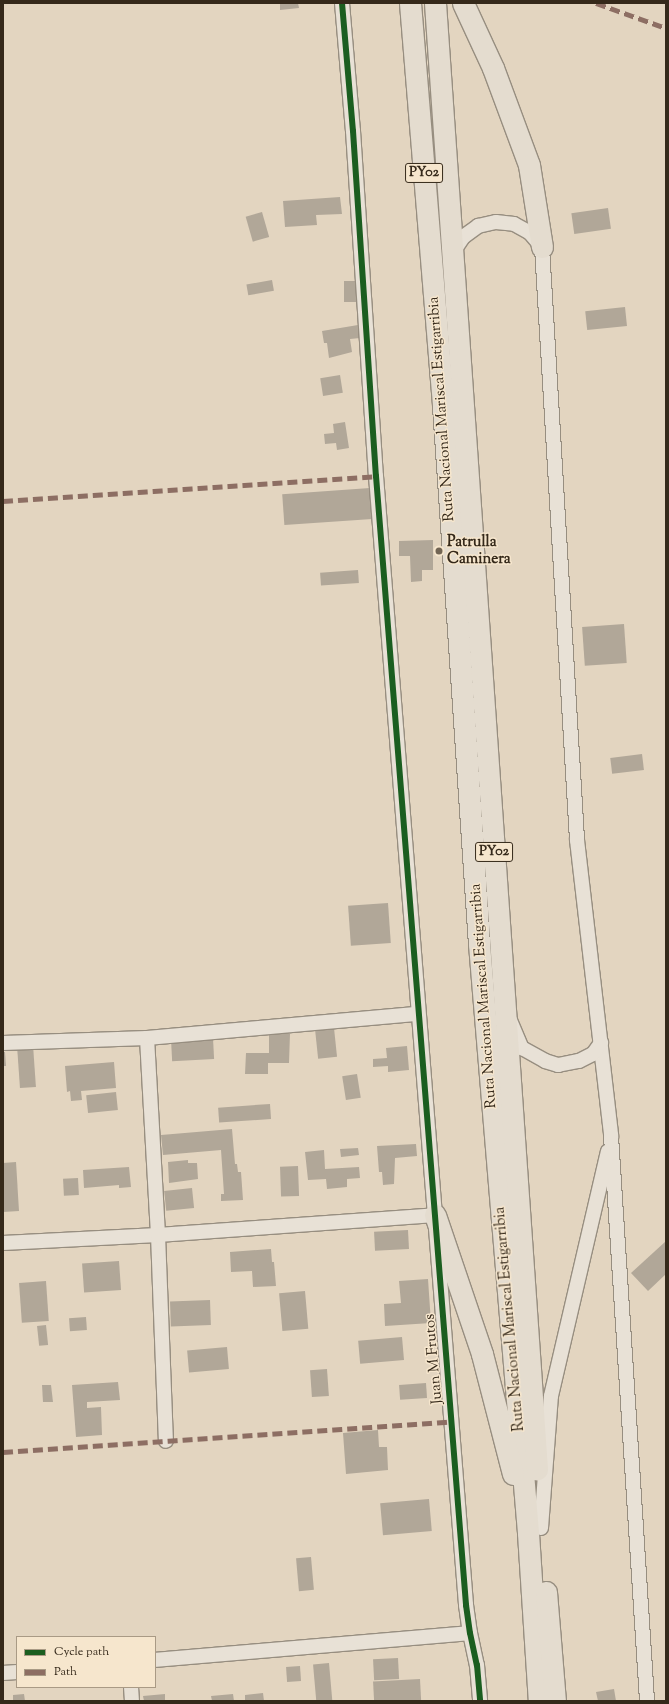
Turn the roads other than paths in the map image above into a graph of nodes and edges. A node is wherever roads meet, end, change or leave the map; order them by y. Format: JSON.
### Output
{"nodes":[{"id":1,"x":342,"y":3,"type":"edge"},
{"id":2,"x":410,"y":3,"type":"edge"},
{"id":3,"x":435,"y":3,"type":"edge"},
{"id":4,"x":463,"y":3,"type":"edge"},
{"id":5,"x":542,"y":247,"type":"junction"},
{"id":6,"x":453,"y":252,"type":"junction"},
{"id":7,"x":505,"y":1009,"type":"junction"},
{"id":8,"x":418,"y":1014,"type":"junction"},
{"id":9,"x":147,"y":1038,"type":"junction"},
{"id":10,"x":3,"y":1043,"type":"edge"},
{"id":11,"x":601,"y":1043,"type":"junction"},
{"id":12,"x":611,"y":1136,"type":"junction"},
{"id":13,"x":435,"y":1214,"type":"junction"},
{"id":14,"x":158,"y":1235,"type":"junction"},
{"id":15,"x":3,"y":1243,"type":"edge"},
{"id":16,"x":166,"y":1441,"type":"dead end"},
{"id":17,"x":535,"y":1530,"type":"junction"},
{"id":18,"x":470,"y":1634,"type":"junction"},
{"id":19,"x":156,"y":1660,"type":"edge"},
{"id":20,"x":16,"y":1672,"type":"edge"},
{"id":21,"x":3,"y":1673,"type":"edge"},
{"id":22,"x":131,"y":1688,"type":"edge"},
{"id":23,"x":132,"y":1701,"type":"edge"},
{"id":24,"x":480,"y":1701,"type":"edge"},
{"id":25,"x":539,"y":1701,"type":"edge"},
{"id":26,"x":555,"y":1701,"type":"edge"},
{"id":27,"x":647,"y":1701,"type":"edge"}],
"edges":[{"from":1,"to":8,"type":"street","name":"Juan M Frutos"},
{"from":2,"to":17,"type":"highway","name":"Ruta Nacional Mariscal Estigarribia","number":"PY02"},
{"from":3,"to":6,"type":"highway","name":"Ruta Nacional Mariscal Estigarribia","number":"PY02"},
{"from":4,"to":5,"type":"highway"},
{"from":5,"to":6,"type":"street"},
{"from":5,"to":11,"type":"street"},
{"from":6,"to":7,"type":"highway","name":"Ruta Nacional Mariscal Estigarribia","number":"PY02"},
{"from":7,"to":11,"type":"street"},
{"from":7,"to":17,"type":"highway","name":"Ruta Nacional Mariscal Estigarribia","number":"PY02"},
{"from":8,"to":9,"type":"street"},
{"from":8,"to":13,"type":"street","name":"Juan M Frutos"},
{"from":9,"to":10,"type":"street"},
{"from":9,"to":14,"type":"street"},
{"from":11,"to":12,"type":"street"},
{"from":12,"to":17,"type":"street"},
{"from":12,"to":27,"type":"street"},
{"from":13,"to":14,"type":"street"},
{"from":13,"to":17,"type":"highway"},
{"from":13,"to":18,"type":"street","name":"Juan M Frutos"},
{"from":14,"to":15,"type":"street"},
{"from":14,"to":16,"type":"street"},
{"from":17,"to":25,"type":"highway","name":"Ruta Nacional Mariscal Estigarribia","number":"PY02"},
{"from":17,"to":26,"type":"highway","name":"Ruta Nacional Mariscal Estigarribia","number":"PY02"},
{"from":18,"to":19,"type":"street"},
{"from":18,"to":24,"type":"street","name":"Juan M Frutos"},
{"from":20,"to":21,"type":"street"},
{"from":22,"to":23,"type":"street"}]}
